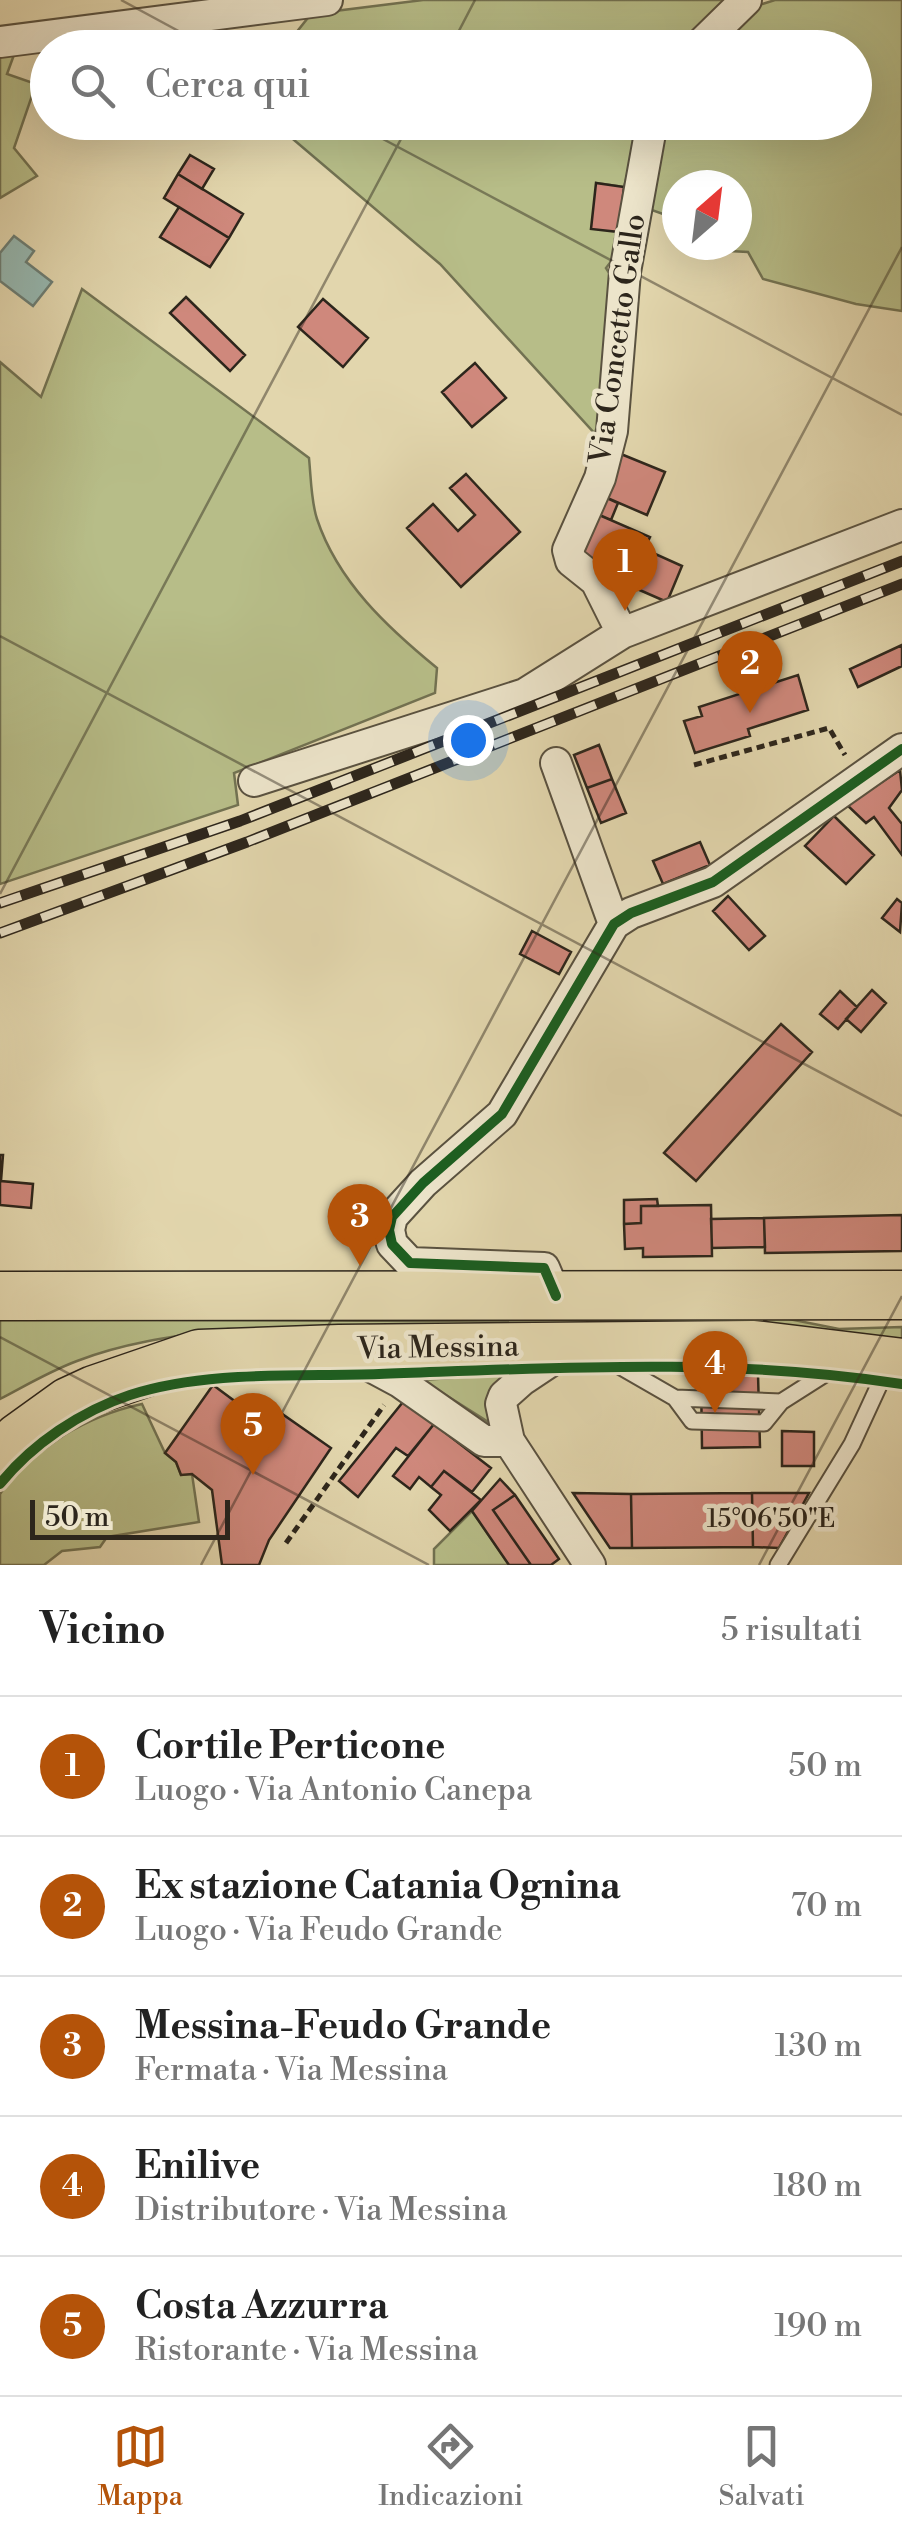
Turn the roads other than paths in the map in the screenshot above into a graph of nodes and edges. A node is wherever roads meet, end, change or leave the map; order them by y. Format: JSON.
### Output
{"nodes":[{"id":1,"x":328,"y":0,"type":"edge"},
{"id":2,"x":746,"y":0,"type":"edge"},
{"id":3,"x":94,"y":30,"type":"edge"},
{"id":4,"x":715,"y":30,"type":"edge"},
{"id":5,"x":30,"y":38,"type":"edge"},
{"id":6,"x":0,"y":42,"type":"edge"},
{"id":7,"x":649,"y":140,"type":"edge"},
{"id":8,"x":902,"y":525,"type":"edge"},
{"id":9,"x":622,"y":633,"type":"junction"},
{"id":10,"x":902,"y":749,"type":"edge"},
{"id":11,"x":556,"y":762,"type":"dead end"},
{"id":12,"x":254,"y":781,"type":"dead end"},
{"id":13,"x":614,"y":924,"type":"junction"},
{"id":14,"x":902,"y":1295,"type":"edge"},
{"id":15,"x":18,"y":1296,"type":"edge"},
{"id":16,"x":556,"y":1296,"type":"junction"},
{"id":17,"x":784,"y":1297,"type":"junction"},
{"id":18,"x":902,"y":1314,"type":"edge"},
{"id":19,"x":578,"y":1346,"type":"junction"},
{"id":20,"x":339,"y":1349,"type":"junction"},
{"id":21,"x":199,"y":1354,"type":"junction"},
{"id":22,"x":882,"y":1360,"type":"edge"},
{"id":23,"x":0,"y":1422,"type":"edge"},
{"id":24,"x":510,"y":1442,"type":"junction"},
{"id":25,"x":0,"y":1456,"type":"edge"},
{"id":26,"x":590,"y":1565,"type":"edge"},
{"id":27,"x":778,"y":1565,"type":"edge"}],
"edges":[{"from":1,"to":3,"type":"street"},
{"from":2,"to":4,"type":"street"},
{"from":5,"to":6,"type":"street"},
{"from":7,"to":9,"type":"street","name":"Via Concetto Gallo"},
{"from":8,"to":9,"type":"street"},
{"from":9,"to":12,"type":"street"},
{"from":10,"to":13,"type":"street"},
{"from":11,"to":13,"type":"street"},
{"from":13,"to":16,"type":"street"},
{"from":14,"to":17,"type":"main road","name":"Via Messina"},
{"from":15,"to":16,"type":"main road","name":"Via Messina"},
{"from":16,"to":17,"type":"main road","name":"Via Messina"},
{"from":17,"to":18,"type":"main road"},
{"from":19,"to":20,"type":"main road","name":"Via Messina"},
{"from":19,"to":22,"type":"main road","name":"Via Messina"},
{"from":19,"to":22,"type":"lane"},
{"from":19,"to":24,"type":"street"},
{"from":20,"to":21,"type":"main road","name":"Via Messina"},
{"from":20,"to":24,"type":"street"},
{"from":21,"to":23,"type":"main road"},
{"from":21,"to":25,"type":"main road","name":"Via Messina"},
{"from":22,"to":27,"type":"lane"},
{"from":24,"to":26,"type":"street"}]}
